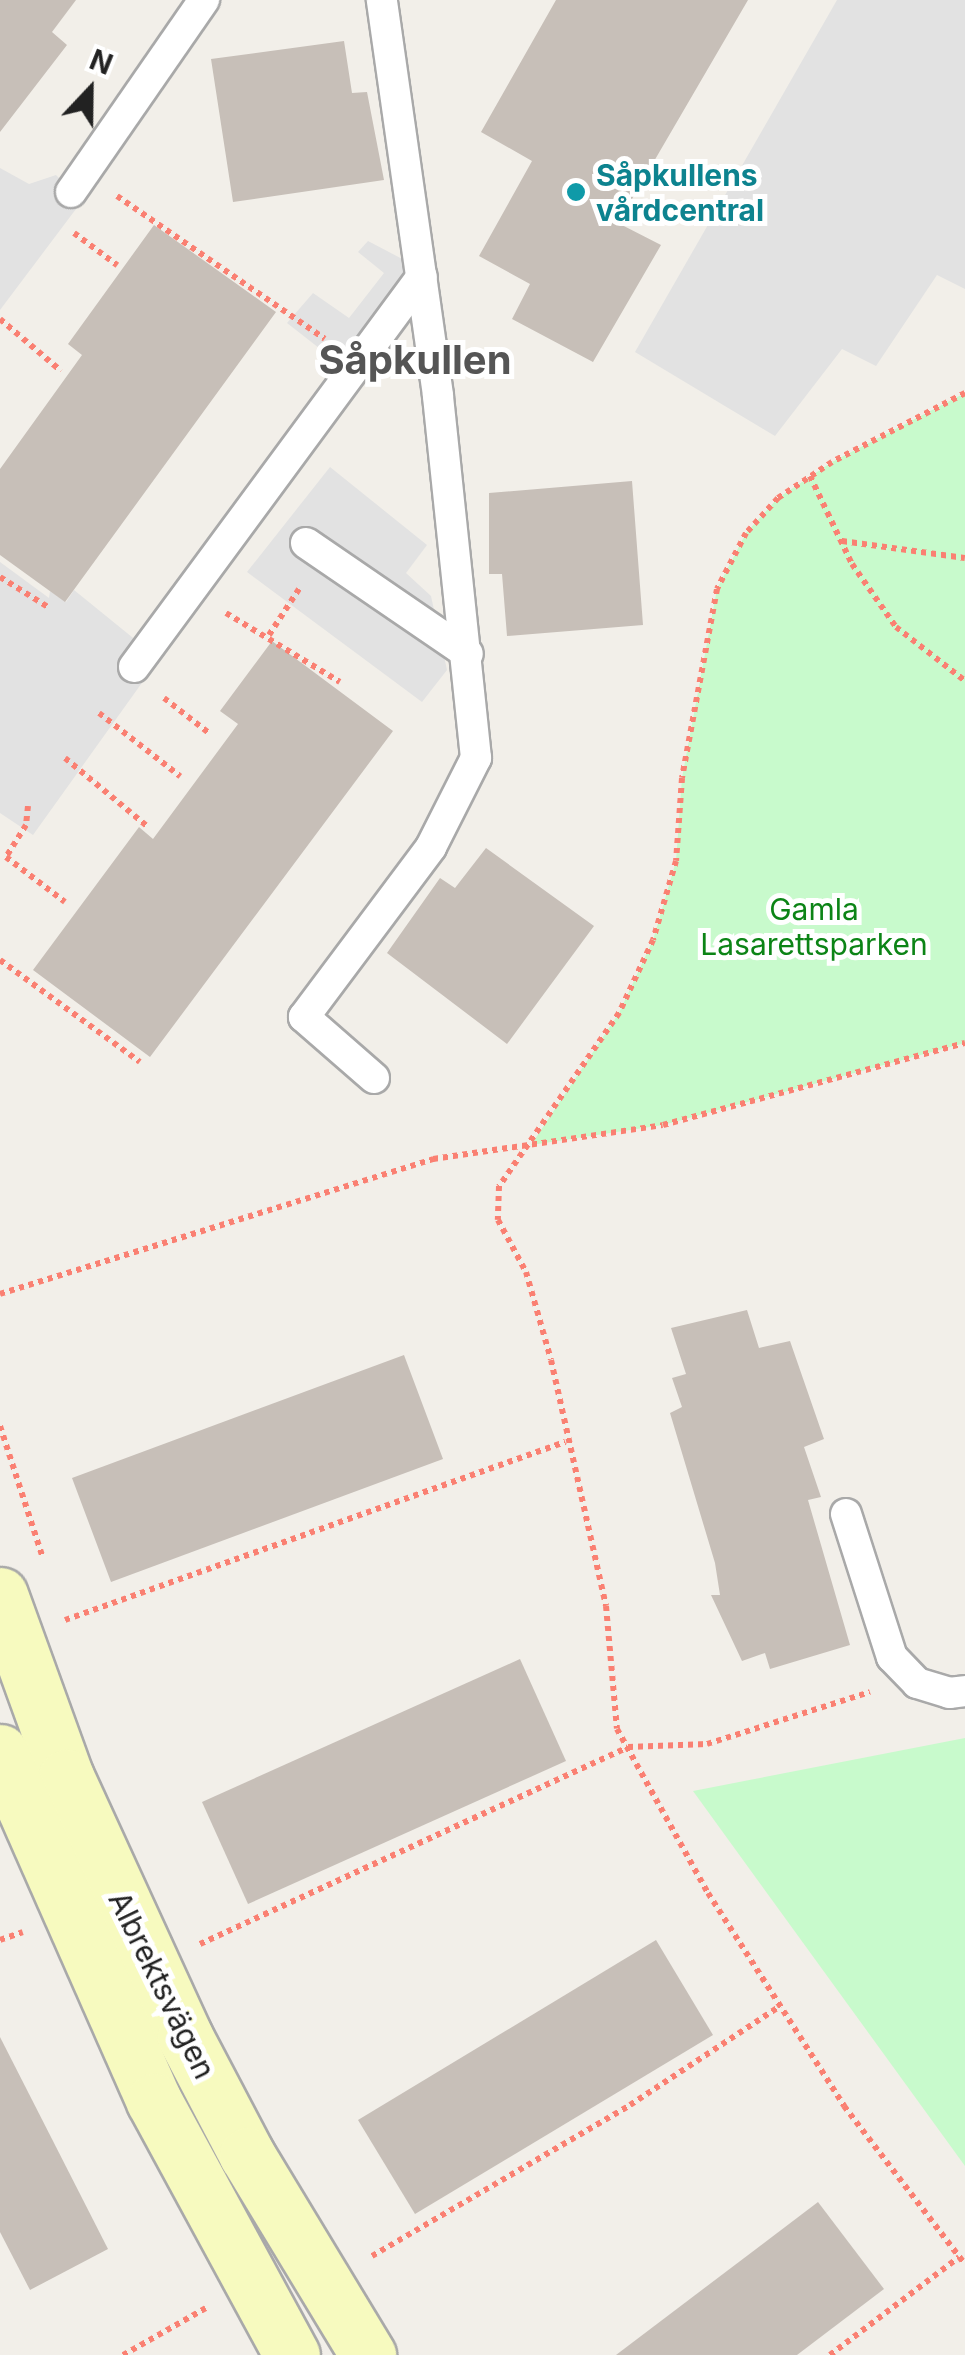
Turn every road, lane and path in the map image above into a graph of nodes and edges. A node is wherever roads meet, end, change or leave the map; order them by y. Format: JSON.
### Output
{"nodes":[{"id":1,"x":204,"y":0,"type":"edge"},
{"id":2,"x":382,"y":0,"type":"edge"},
{"id":3,"x":78,"y":182,"type":"joint"},
{"id":4,"x":64,"y":227,"type":"dead end"},
{"id":5,"x":117,"y":265,"type":"dead end"},
{"id":6,"x":422,"y":277,"type":"junction"},
{"id":7,"x":0,"y":319,"type":"edge"},
{"id":8,"x":358,"y":363,"type":"junction"},
{"id":9,"x":61,"y":371,"type":"dead end"},
{"id":10,"x":965,"y":393,"type":"edge"},
{"id":11,"x":810,"y":476,"type":"junction"},
{"id":12,"x":842,"y":541,"type":"junction"},
{"id":13,"x":314,"y":548,"type":"joint"},
{"id":14,"x":965,"y":558,"type":"edge"},
{"id":15,"x":0,"y":576,"type":"edge"},
{"id":16,"x":193,"y":589,"type":"junction"},
{"id":17,"x":48,"y":607,"type":"dead end"},
{"id":18,"x":269,"y":636,"type":"junction"},
{"id":19,"x":468,"y":654,"type":"junction"},
{"id":20,"x":134,"y":667,"type":"dead end"},
{"id":21,"x":965,"y":681,"type":"edge"},
{"id":22,"x":340,"y":682,"type":"dead end"},
{"id":23,"x":157,"y":693,"type":"dead end"},
{"id":24,"x":98,"y":713,"type":"dead end"},
{"id":25,"x":210,"y":734,"type":"dead end"},
{"id":26,"x":64,"y":758,"type":"dead end"},
{"id":27,"x":180,"y":776,"type":"dead end"},
{"id":28,"x":28,"y":806,"type":"dead end"},
{"id":29,"x":148,"y":827,"type":"dead end"},
{"id":30,"x":6,"y":858,"type":"junction"},
{"id":31,"x":0,"y":865,"type":"edge"},
{"id":32,"x":65,"y":902,"type":"dead end"},
{"id":33,"x":0,"y":960,"type":"edge"},
{"id":34,"x":965,"y":1043,"type":"edge"},
{"id":35,"x":140,"y":1062,"type":"dead end"},
{"id":36,"x":374,"y":1078,"type":"dead end"},
{"id":37,"x":531,"y":1145,"type":"junction"},
{"id":38,"x":0,"y":1294,"type":"edge"},
{"id":39,"x":0,"y":1426,"type":"edge"},
{"id":40,"x":565,"y":1442,"type":"junction"},
{"id":41,"x":2,"y":1446,"type":"edge"},
{"id":42,"x":846,"y":1514,"type":"dead end"},
{"id":43,"x":23,"y":1582,"type":"edge"},
{"id":44,"x":58,"y":1603,"type":"dead end"},
{"id":45,"x":64,"y":1620,"type":"junction"},
{"id":46,"x":68,"y":1636,"type":"dead end"},
{"id":47,"x":906,"y":1671,"type":"junction"},
{"id":48,"x":965,"y":1691,"type":"edge"},
{"id":49,"x":628,"y":1747,"type":"junction"},
{"id":50,"x":0,"y":1752,"type":"edge"},
{"id":51,"x":191,"y":1928,"type":"dead end"},
{"id":52,"x":28,"y":1930,"type":"dead end"},
{"id":53,"x":0,"y":1940,"type":"edge"},
{"id":54,"x":199,"y":1944,"type":"junction"},
{"id":55,"x":205,"y":1959,"type":"dead end"},
{"id":56,"x":780,"y":2006,"type":"junction"},
{"id":57,"x":962,"y":2260,"type":"edge"},
{"id":58,"x":362,"y":2262,"type":"dead end"},
{"id":59,"x":216,"y":2302,"type":"dead end"},
{"id":60,"x":123,"y":2355,"type":"edge"},
{"id":61,"x":292,"y":2355,"type":"edge"},
{"id":62,"x":368,"y":2355,"type":"edge"},
{"id":63,"x":830,"y":2355,"type":"edge"}],
"edges":[{"from":1,"to":3,"type":"lane"},
{"from":2,"to":6,"type":"lane"},
{"from":3,"to":8,"type":"path"},
{"from":4,"to":5,"type":"path"},
{"from":6,"to":8,"type":"lane"},
{"from":6,"to":19,"type":"lane"},
{"from":7,"to":9,"type":"path"},
{"from":8,"to":16,"type":"lane"},
{"from":10,"to":11,"type":"path"},
{"from":11,"to":12,"type":"path"},
{"from":11,"to":37,"type":"path"},
{"from":12,"to":14,"type":"path"},
{"from":12,"to":21,"type":"path"},
{"from":13,"to":18,"type":"path"},
{"from":13,"to":19,"type":"lane"},
{"from":15,"to":17,"type":"path"},
{"from":16,"to":18,"type":"path"},
{"from":16,"to":20,"type":"lane"},
{"from":18,"to":22,"type":"path"},
{"from":19,"to":36,"type":"lane"},
{"from":23,"to":25,"type":"path"},
{"from":24,"to":27,"type":"path"},
{"from":26,"to":29,"type":"path"},
{"from":28,"to":30,"type":"path"},
{"from":30,"to":31,"type":"path"},
{"from":30,"to":32,"type":"path"},
{"from":33,"to":35,"type":"path"},
{"from":34,"to":37,"type":"path"},
{"from":37,"to":38,"type":"path"},
{"from":37,"to":40,"type":"path"},
{"from":39,"to":41,"type":"path"},
{"from":40,"to":45,"type":"path"},
{"from":40,"to":49,"type":"path"},
{"from":41,"to":43,"type":"path"},
{"from":42,"to":47,"type":"lane"},
{"from":43,"to":62,"type":"main road","name":"Albrektsvägen"},
{"from":44,"to":45,"type":"path"},
{"from":45,"to":46,"type":"path"},
{"from":47,"to":48,"type":"lane"},
{"from":47,"to":49,"type":"path"},
{"from":49,"to":54,"type":"path"},
{"from":49,"to":56,"type":"path"},
{"from":50,"to":61,"type":"main road","name":"Albrektsvägen"},
{"from":51,"to":54,"type":"path"},
{"from":52,"to":53,"type":"path"},
{"from":54,"to":55,"type":"path"},
{"from":56,"to":57,"type":"path"},
{"from":56,"to":58,"type":"path"},
{"from":57,"to":63,"type":"path"},
{"from":59,"to":60,"type":"path"}]}
